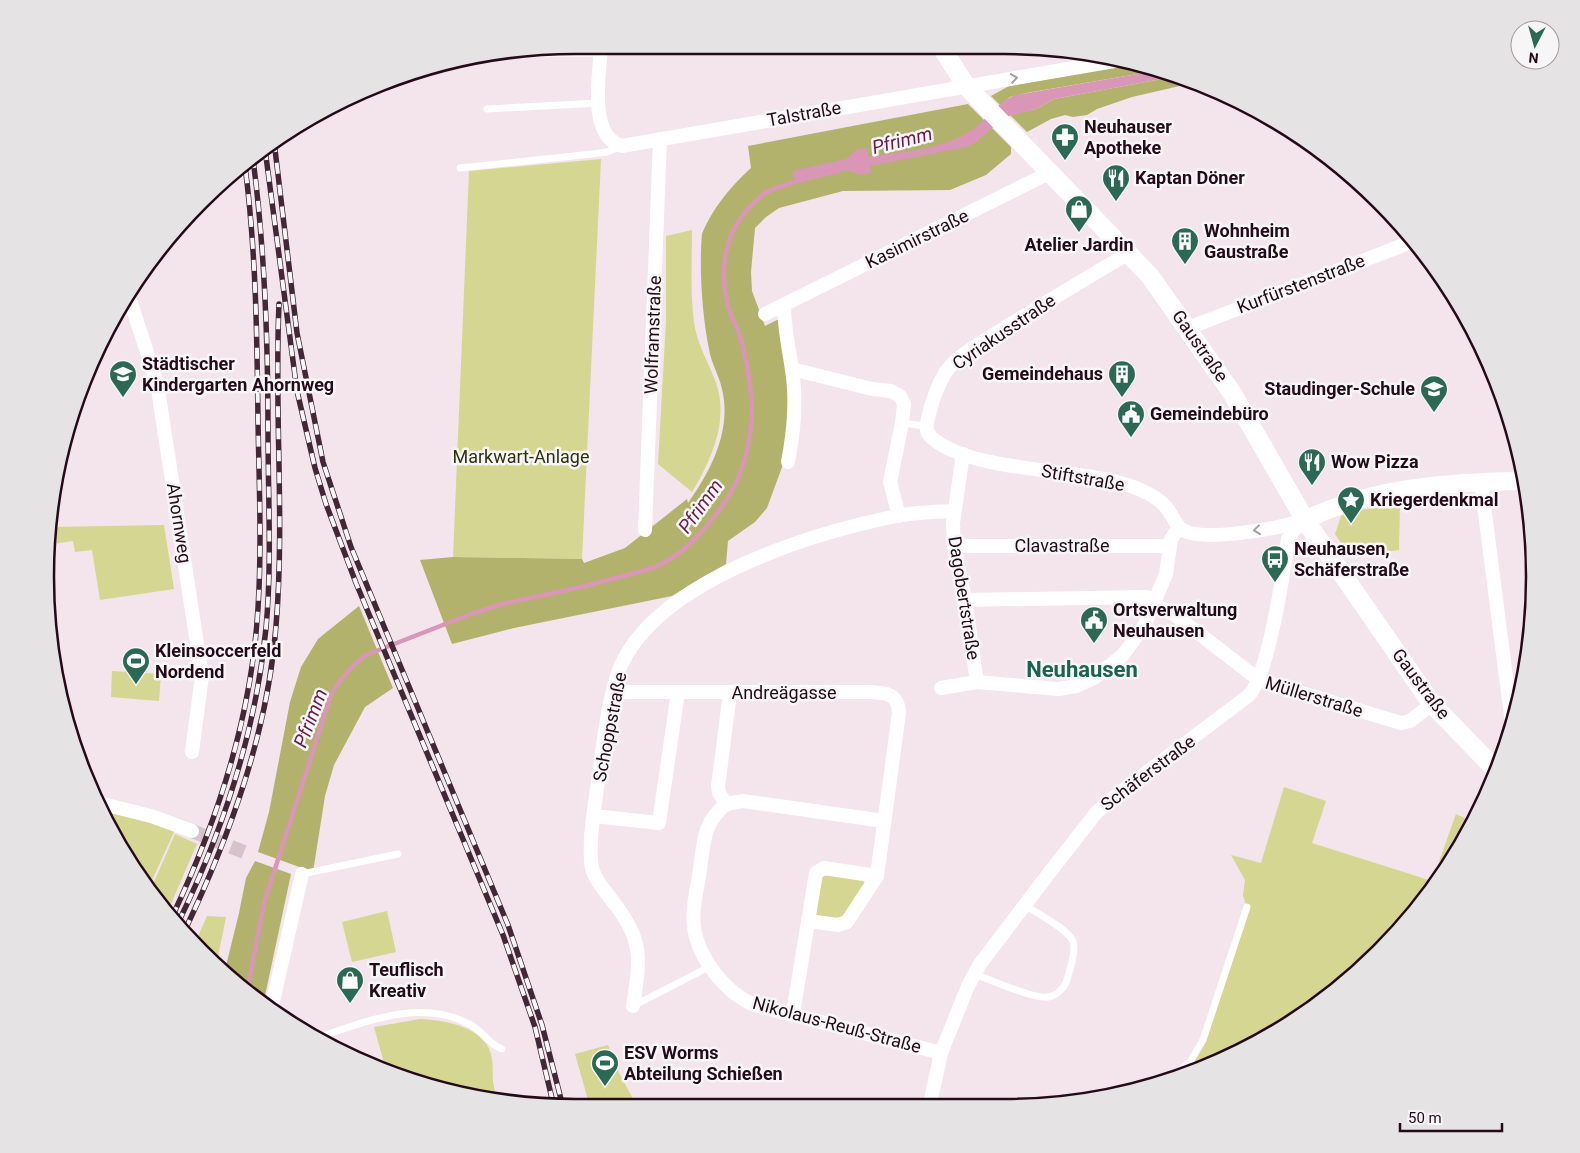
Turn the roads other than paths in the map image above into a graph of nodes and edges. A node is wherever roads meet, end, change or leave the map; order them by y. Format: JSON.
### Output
{"nodes":[{"id":1,"x":601,"y":54,"type":"edge"},
{"id":2,"x":946,"y":54,"type":"edge"},
{"id":3,"x":1101,"y":63,"type":"edge"},
{"id":4,"x":966,"y":86,"type":"junction"},
{"id":5,"x":599,"y":103,"type":"junction"},
{"id":6,"x":487,"y":109,"type":"dead end"},
{"id":7,"x":660,"y":139,"type":"junction"},
{"id":8,"x":622,"y":146,"type":"junction"},
{"id":9,"x":460,"y":168,"type":"dead end"},
{"id":10,"x":1051,"y":172,"type":"junction"},
{"id":11,"x":1407,"y":244,"type":"edge"},
{"id":12,"x":1129,"y":253,"type":"junction"},
{"id":13,"x":131,"y":304,"type":"edge"},
{"id":14,"x":784,"y":305,"type":"junction"},
{"id":15,"x":765,"y":314,"type":"dead end"},
{"id":16,"x":1188,"y":328,"type":"junction"},
{"id":17,"x":792,"y":369,"type":"junction"},
{"id":18,"x":902,"y":423,"type":"junction"},
{"id":19,"x":926,"y":426,"type":"junction"},
{"id":20,"x":963,"y":454,"type":"junction"},
{"id":21,"x":788,"y":462,"type":"dead end"},
{"id":22,"x":1517,"y":481,"type":"edge"},
{"id":23,"x":1480,"y":482,"type":"junction"},
{"id":24,"x":954,"y":511,"type":"junction"},
{"id":25,"x":899,"y":516,"type":"junction"},
{"id":26,"x":1305,"y":520,"type":"junction"},
{"id":27,"x":1180,"y":528,"type":"junction"},
{"id":28,"x":645,"y":530,"type":"dead end"},
{"id":29,"x":954,"y":546,"type":"junction"},
{"id":30,"x":1169,"y":546,"type":"junction"},
{"id":31,"x":966,"y":600,"type":"junction"},
{"id":32,"x":1154,"y":602,"type":"junction"},
{"id":33,"x":1259,"y":680,"type":"junction"},
{"id":34,"x":978,"y":682,"type":"junction"},
{"id":35,"x":941,"y":688,"type":"dead end"},
{"id":36,"x":615,"y":692,"type":"junction"},
{"id":37,"x":678,"y":692,"type":"junction"},
{"id":38,"x":730,"y":693,"type":"junction"},
{"id":39,"x":1432,"y":704,"type":"junction"},
{"id":40,"x":1510,"y":705,"type":"edge"},
{"id":41,"x":192,"y":752,"type":"dead end"},
{"id":42,"x":1491,"y":765,"type":"edge"},
{"id":43,"x":726,"y":804,"type":"junction"},
{"id":44,"x":107,"y":805,"type":"edge"},
{"id":45,"x":594,"y":816,"type":"junction"},
{"id":46,"x":884,"y":821,"type":"junction"},
{"id":47,"x":192,"y":832,"type":"tunnel mouth"},
{"id":48,"x":398,"y":854,"type":"dead end"},
{"id":49,"x":302,"y":874,"type":"joint"},
{"id":50,"x":877,"y":876,"type":"junction"},
{"id":51,"x":1024,"y":905,"type":"junction"},
{"id":52,"x":1247,"y":907,"type":"dead end"},
{"id":53,"x":808,"y":921,"type":"junction"},
{"id":54,"x":710,"y":966,"type":"junction"},
{"id":55,"x":975,"y":974,"type":"junction"},
{"id":56,"x":273,"y":1002,"type":"edge"},
{"id":57,"x":633,"y":1006,"type":"joint"},
{"id":58,"x":793,"y":1013,"type":"junction"},
{"id":59,"x":326,"y":1035,"type":"edge"},
{"id":60,"x":502,"y":1049,"type":"dead end"},
{"id":61,"x":942,"y":1053,"type":"junction"},
{"id":62,"x":1184,"y":1067,"type":"edge"},
{"id":63,"x":931,"y":1099,"type":"edge"}],
"edges":[{"from":1,"to":5,"type":"street"},
{"from":2,"to":4,"type":"main road","name":"Gaustraße"},
{"from":4,"to":3,"type":"street","name":"Talstraße","one_way":true},
{"from":4,"to":7,"type":"street","name":"Talstraße"},
{"from":4,"to":10,"type":"main road","name":"Gaustraße"},
{"from":5,"to":6,"type":"lane"},
{"from":5,"to":8,"type":"street"},
{"from":7,"to":8,"type":"street","name":"Talstraße"},
{"from":7,"to":28,"type":"street","name":"Wolframstraße"},
{"from":8,"to":9,"type":"lane","name":"Talstraße"},
{"from":10,"to":12,"type":"main road","name":"Gaustraße"},
{"from":10,"to":14,"type":"street","name":"Kasimirstraße"},
{"from":11,"to":16,"type":"street","name":"Kurfürstenstraße"},
{"from":12,"to":16,"type":"main road","name":"Gaustraße"},
{"from":12,"to":19,"type":"street","name":"Cyriakusstraße"},
{"from":13,"to":41,"type":"street","name":"Ahornweg"},
{"from":14,"to":15,"type":"street","name":"Kasimirstraße"},
{"from":14,"to":17,"type":"street"},
{"from":16,"to":26,"type":"main road","name":"Gaustraße"},
{"from":17,"to":18,"type":"street"},
{"from":17,"to":21,"type":"street"},
{"from":18,"to":19,"type":"lane"},
{"from":18,"to":25,"type":"street"},
{"from":19,"to":20,"type":"street"},
{"from":20,"to":24,"type":"street","name":"Dagobertstraße"},
{"from":20,"to":27,"type":"street","name":"Stiftstraße"},
{"from":22,"to":23,"type":"street"},
{"from":23,"to":26,"type":"street"},
{"from":23,"to":40,"type":"street"},
{"from":24,"to":25,"type":"street","name":"Schoppstraße"},
{"from":24,"to":29,"type":"street","name":"Dagobertstraße"},
{"from":25,"to":36,"type":"street","name":"Schoppstraße"},
{"from":26,"to":27,"type":"street","one_way":true},
{"from":26,"to":33,"type":"street","name":"Schäferstraße"},
{"from":26,"to":39,"type":"main road","name":"Gaustraße"},
{"from":27,"to":30,"type":"street"},
{"from":29,"to":30,"type":"street","name":"Clavastraße"},
{"from":29,"to":31,"type":"street","name":"Dagobertstraße"},
{"from":30,"to":32,"type":"street"},
{"from":31,"to":32,"type":"street","name":"Müllerstraße"},
{"from":31,"to":34,"type":"street","name":"Dagobertstraße"},
{"from":32,"to":33,"type":"street","name":"Müllerstraße"},
{"from":32,"to":34,"type":"street"},
{"from":33,"to":39,"type":"street","name":"Müllerstraße"},
{"from":33,"to":51,"type":"street","name":"Schäferstraße"},
{"from":34,"to":35,"type":"street"},
{"from":36,"to":37,"type":"street","name":"Andreägasse"},
{"from":36,"to":45,"type":"street","name":"Schoppstraße"},
{"from":37,"to":38,"type":"street","name":"Andreägasse"},
{"from":37,"to":45,"type":"street"},
{"from":38,"to":43,"type":"street"},
{"from":38,"to":46,"type":"street","name":"Andreägasse"},
{"from":39,"to":42,"type":"main road","name":"Gaustraße"},
{"from":43,"to":46,"type":"street"},
{"from":43,"to":54,"type":"street","name":"Nikolaus-Reuß-Straße"},
{"from":44,"to":47,"type":"street"},
{"from":45,"to":57,"type":"street","name":"Schoppstraße"},
{"from":46,"to":50,"type":"street"},
{"from":48,"to":49,"type":"lane"},
{"from":49,"to":56,"type":"street"},
{"from":50,"to":53,"type":"street"},
{"from":50,"to":53,"type":"street"},
{"from":51,"to":55,"type":"street","name":"Schäferstraße"},
{"from":51,"to":55,"type":"lane"},
{"from":52,"to":62,"type":"lane"},
{"from":53,"to":58,"type":"street"},
{"from":54,"to":57,"type":"lane"},
{"from":54,"to":58,"type":"street","name":"Nikolaus-Reuß-Straße"},
{"from":55,"to":61,"type":"street","name":"Schäferstraße"},
{"from":58,"to":61,"type":"street","name":"Nikolaus-Reuß-Straße"},
{"from":59,"to":60,"type":"lane"},
{"from":61,"to":63,"type":"street","name":"Schäferstraße"}]}
